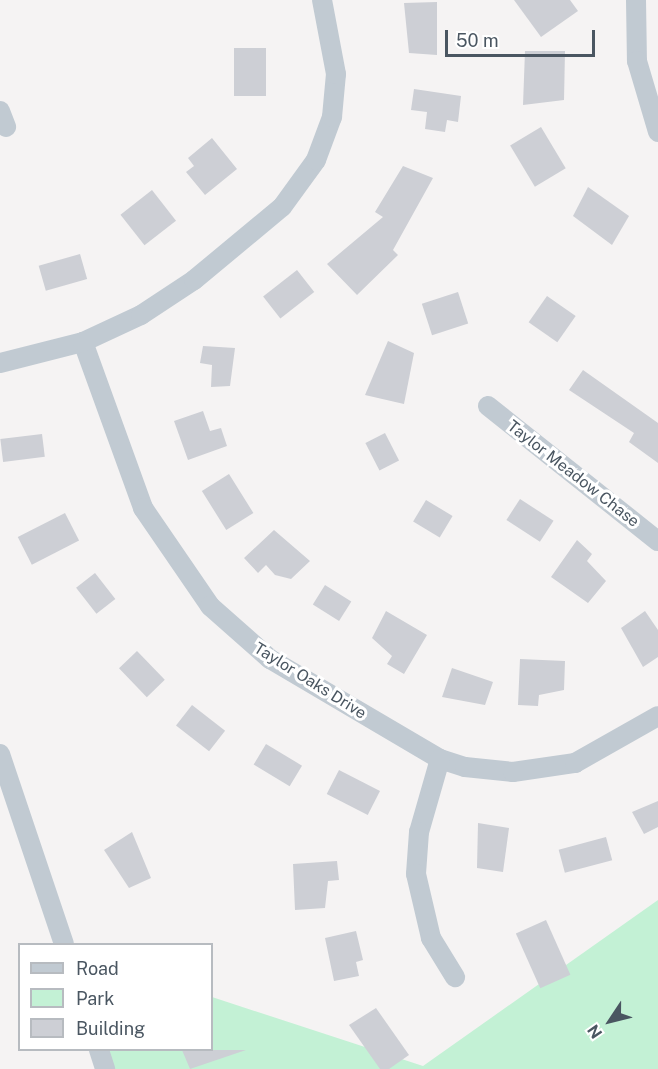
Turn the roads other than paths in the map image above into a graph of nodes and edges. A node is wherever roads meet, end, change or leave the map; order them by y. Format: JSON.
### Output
{"nodes":[{"id":1,"x":322,"y":0,"type":"edge"},
{"id":2,"x":636,"y":0,"type":"edge"},
{"id":3,"x":658,"y":132,"type":"edge"},
{"id":4,"x":82,"y":342,"type":"junction"},
{"id":5,"x":0,"y":363,"type":"edge"},
{"id":6,"x":488,"y":406,"type":"dead end"},
{"id":7,"x":658,"y":541,"type":"edge"},
{"id":8,"x":658,"y":716,"type":"edge"},
{"id":9,"x":0,"y":754,"type":"edge"},
{"id":10,"x":440,"y":759,"type":"junction"},
{"id":11,"x":63,"y":943,"type":"edge"},
{"id":12,"x":455,"y":977,"type":"dead end"},
{"id":13,"x":99,"y":1051,"type":"edge"},
{"id":14,"x":105,"y":1069,"type":"edge"}],
"edges":[{"from":1,"to":4,"type":"street"},
{"from":2,"to":3,"type":"street"},
{"from":4,"to":5,"type":"street"},
{"from":4,"to":10,"type":"street","name":"Taylor Oaks Drive"},
{"from":6,"to":7,"type":"street","name":"Taylor Meadow Chase"},
{"from":8,"to":10,"type":"street","name":"Taylor Oaks Drive"},
{"from":9,"to":11,"type":"street"},
{"from":10,"to":12,"type":"street"},
{"from":13,"to":14,"type":"street"}]}
